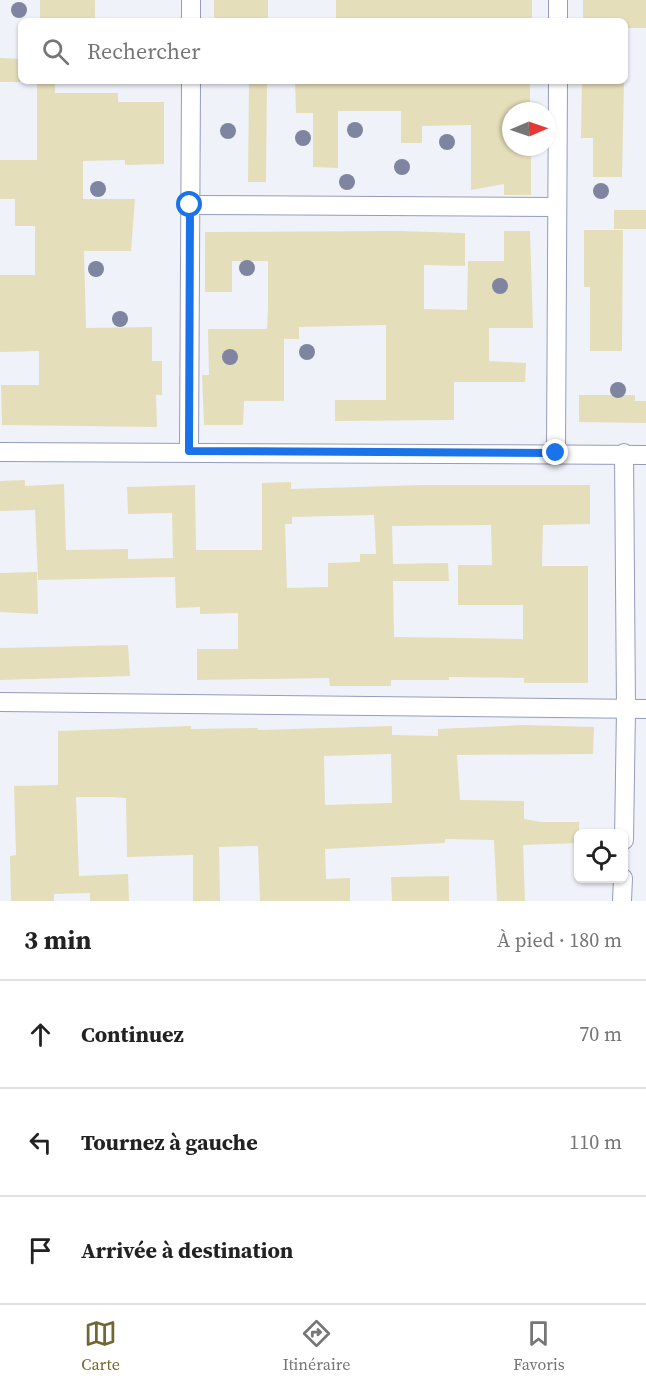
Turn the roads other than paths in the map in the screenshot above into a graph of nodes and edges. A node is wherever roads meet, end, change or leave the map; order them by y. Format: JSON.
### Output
{"nodes":[{"id":1,"x":191,"y":0,"type":"edge"},
{"id":2,"x":558,"y":0,"type":"edge"},
{"id":3,"x":191,"y":18,"type":"edge"},
{"id":4,"x":558,"y":18,"type":"edge"},
{"id":5,"x":191,"y":84,"type":"edge"},
{"id":6,"x":558,"y":84,"type":"edge"},
{"id":7,"x":190,"y":205,"type":"junction"},
{"id":8,"x":557,"y":207,"type":"junction"},
{"id":9,"x":189,"y":451,"type":"junction"},
{"id":10,"x":0,"y":452,"type":"edge"},
{"id":11,"x":556,"y":453,"type":"junction"},
{"id":12,"x":624,"y":453,"type":"junction"},
{"id":13,"x":646,"y":455,"type":"edge"},
{"id":14,"x":0,"y":702,"type":"edge"},
{"id":15,"x":626,"y":709,"type":"junction"},
{"id":16,"x":646,"y":709,"type":"edge"},
{"id":17,"x":624,"y":829,"type":"edge"},
{"id":18,"x":623,"y":883,"type":"edge"},
{"id":19,"x":622,"y":901,"type":"edge"}],
"edges":[{"from":1,"to":3,"type":"street"},
{"from":2,"to":4,"type":"street"},
{"from":5,"to":7,"type":"street"},
{"from":6,"to":8,"type":"street"},
{"from":7,"to":8,"type":"street"},
{"from":7,"to":9,"type":"street"},
{"from":8,"to":11,"type":"street"},
{"from":9,"to":10,"type":"street"},
{"from":9,"to":11,"type":"street"},
{"from":11,"to":12,"type":"street"},
{"from":12,"to":13,"type":"street"},
{"from":12,"to":15,"type":"street"},
{"from":14,"to":15,"type":"street"},
{"from":15,"to":16,"type":"street"},
{"from":15,"to":17,"type":"street"},
{"from":18,"to":19,"type":"street"}]}
